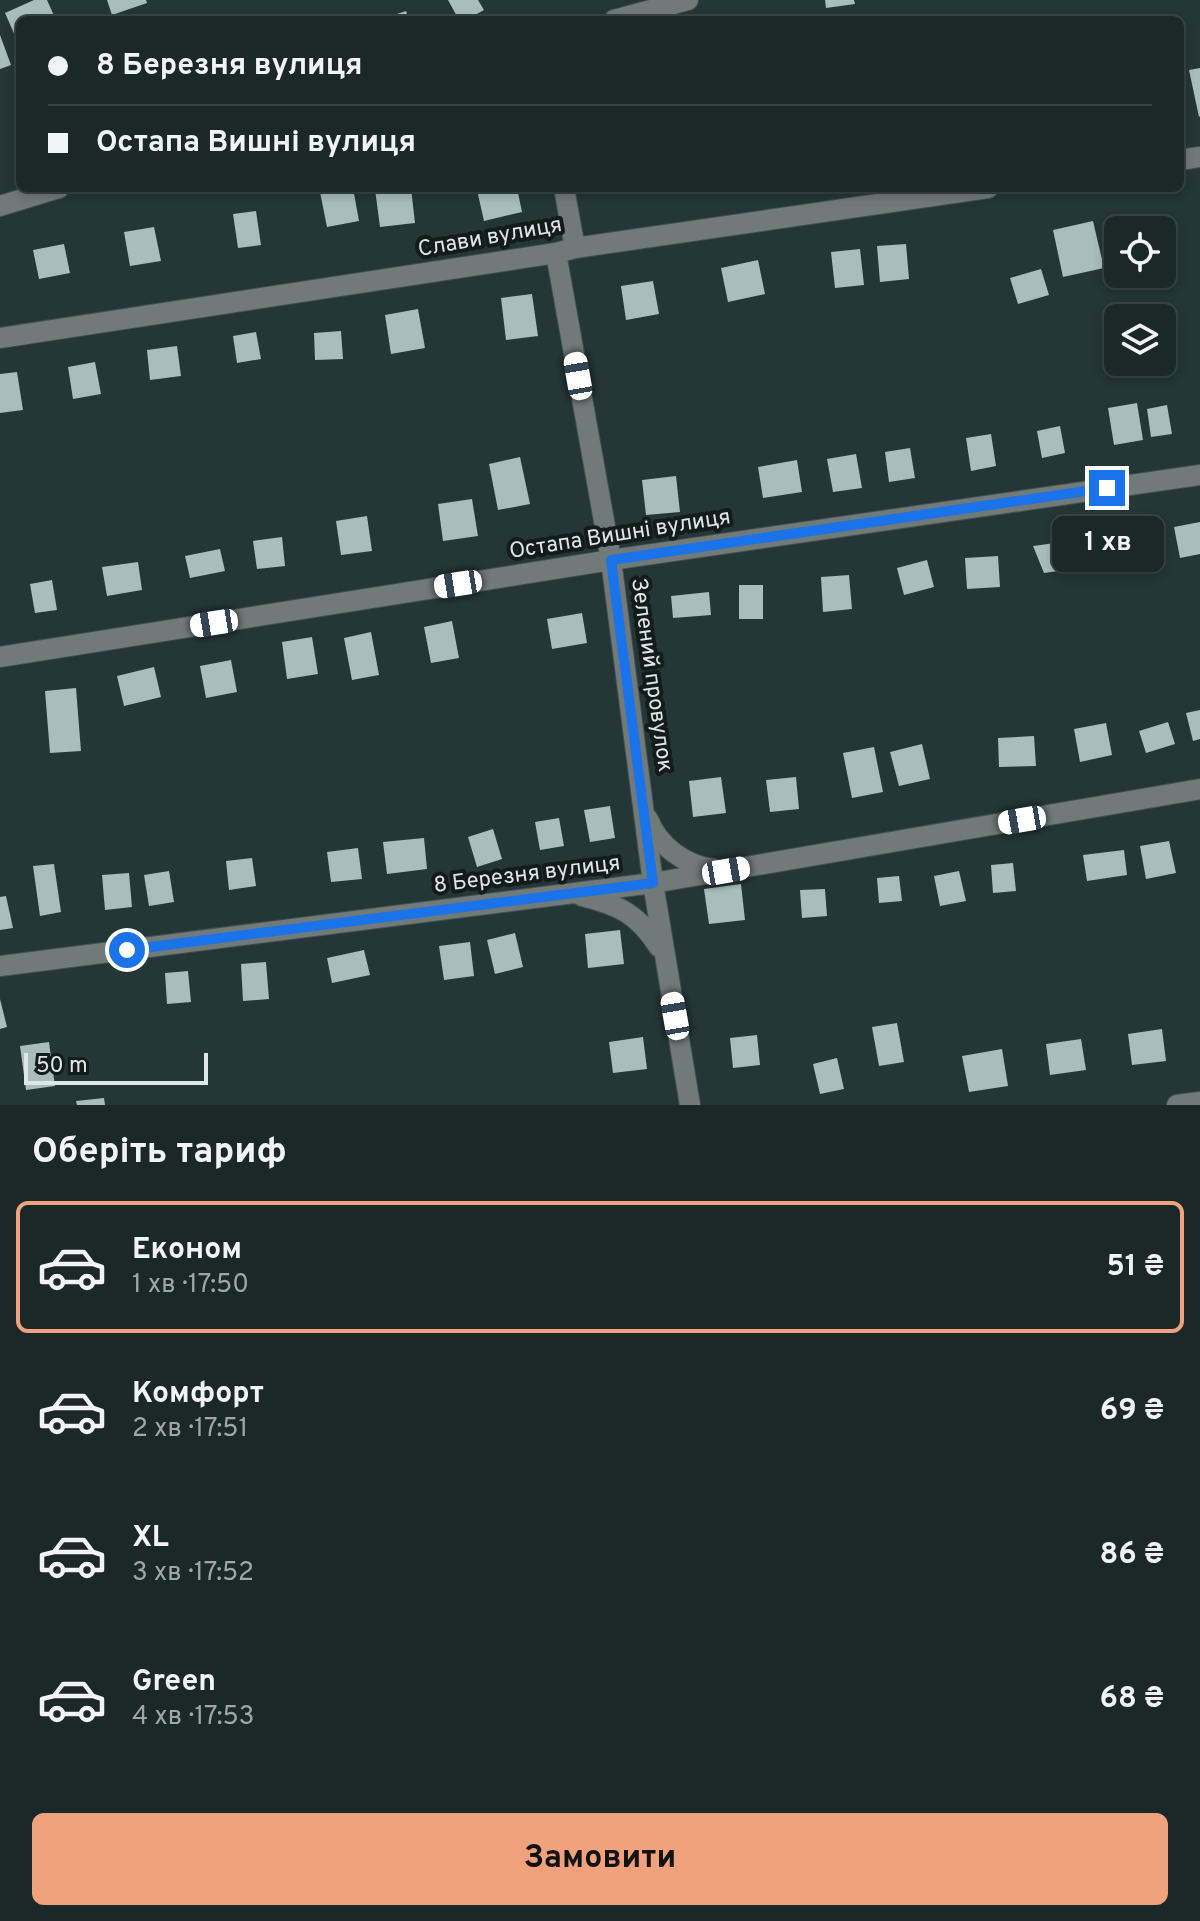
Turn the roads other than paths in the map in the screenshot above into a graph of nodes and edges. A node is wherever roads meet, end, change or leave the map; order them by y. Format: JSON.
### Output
{"nodes":[{"id":1,"x":688,"y":0,"type":"edge"},
{"id":2,"x":629,"y":16,"type":"edge"},
{"id":3,"x":46,"y":192,"type":"edge"},
{"id":4,"x":564,"y":192,"type":"edge"},
{"id":5,"x":961,"y":192,"type":"edge"},
{"id":6,"x":0,"y":206,"type":"edge"},
{"id":7,"x":566,"y":251,"type":"junction"},
{"id":8,"x":0,"y":338,"type":"edge"},
{"id":9,"x":1200,"y":475,"type":"edge"},
{"id":10,"x":611,"y":560,"type":"junction"},
{"id":11,"x":0,"y":657,"type":"edge"},
{"id":12,"x":1200,"y":789,"type":"edge"},
{"id":13,"x":644,"y":806,"type":"junction"},
{"id":14,"x":726,"y":871,"type":"junction"},
{"id":15,"x":653,"y":883,"type":"junction"},
{"id":16,"x":570,"y":893,"type":"junction"},
{"id":17,"x":665,"y":956,"type":"junction"},
{"id":18,"x":0,"y":966,"type":"edge"},
{"id":19,"x":1200,"y":1102,"type":"edge"},
{"id":20,"x":690,"y":1105,"type":"edge"},
{"id":21,"x":1177,"y":1105,"type":"edge"}],
"edges":[{"from":1,"to":2,"type":"street"},
{"from":3,"to":6,"type":"street"},
{"from":4,"to":7,"type":"street","name":"Зелений провулок"},
{"from":5,"to":7,"type":"street","name":"Слави вулиця"},
{"from":7,"to":8,"type":"street","name":"Слави вулиця"},
{"from":7,"to":10,"type":"street","name":"Зелений провулок"},
{"from":9,"to":10,"type":"street","name":"Остапа Вишні вулиця"},
{"from":10,"to":11,"type":"street","name":"Остапа Вишні вулиця"},
{"from":10,"to":13,"type":"street","name":"Зелений провулок"},
{"from":12,"to":14,"type":"street","name":"8 Березня вулиця"},
{"from":13,"to":14,"type":"street"},
{"from":13,"to":15,"type":"street","name":"Зелений провулок"},
{"from":14,"to":15,"type":"street","name":"8 Березня вулиця"},
{"from":15,"to":16,"type":"street","name":"8 Березня вулиця"},
{"from":15,"to":17,"type":"street","name":"Зелений провулок"},
{"from":16,"to":17,"type":"street"},
{"from":16,"to":18,"type":"street","name":"8 Березня вулиця"},
{"from":17,"to":20,"type":"street","name":"Зелений провулок"},
{"from":19,"to":21,"type":"street"}]}
